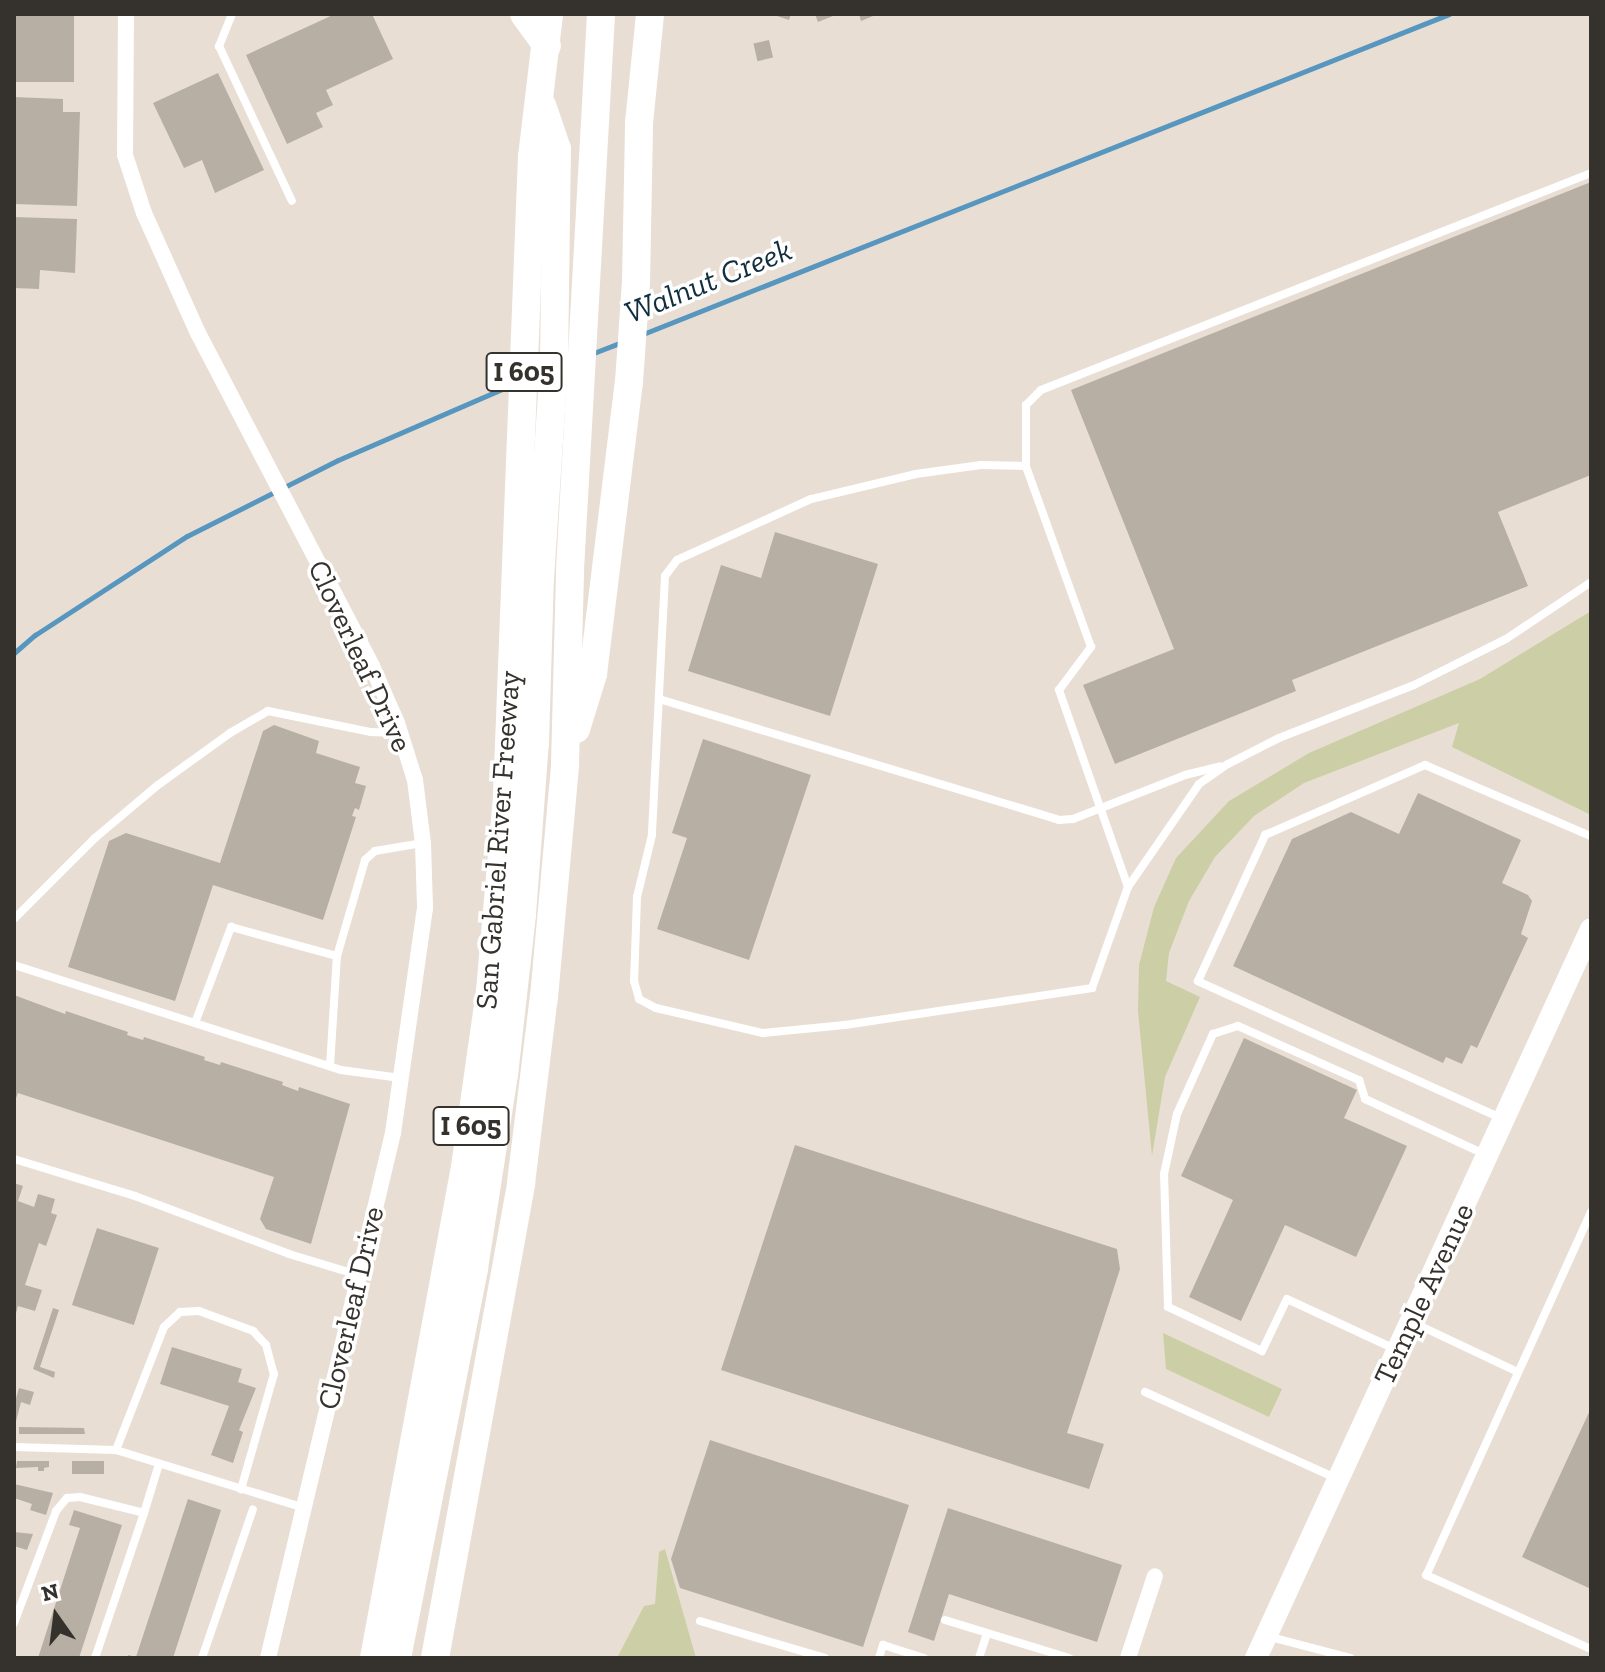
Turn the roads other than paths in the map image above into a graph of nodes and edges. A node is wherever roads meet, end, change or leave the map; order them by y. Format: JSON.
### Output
{"nodes":[{"id":1,"x":126,"y":14,"type":"edge"},
{"id":2,"x":232,"y":14,"type":"edge"},
{"id":3,"x":524,"y":14,"type":"edge"},
{"id":4,"x":549,"y":14,"type":"edge"},
{"id":5,"x":601,"y":14,"type":"edge"},
{"id":6,"x":650,"y":14,"type":"edge"},
{"id":7,"x":547,"y":46,"type":"junction"},
{"id":8,"x":544,"y":153,"type":"junction"},
{"id":9,"x":1591,"y":173,"type":"edge"},
{"id":10,"x":292,"y":201,"type":"dead end"},
{"id":11,"x":1026,"y":466,"type":"junction"},
{"id":12,"x":570,"y":573,"type":"junction"},
{"id":13,"x":1591,"y":582,"type":"edge"},
{"id":14,"x":659,"y":699,"type":"junction"},
{"id":15,"x":400,"y":733,"type":"junction"},
{"id":16,"x":565,"y":764,"type":"junction"},
{"id":17,"x":1228,"y":764,"type":"junction"},
{"id":18,"x":1099,"y":808,"type":"junction"},
{"id":19,"x":1591,"y":836,"type":"edge"},
{"id":20,"x":423,"y":843,"type":"junction"},
{"id":21,"x":1128,"y":887,"type":"junction"},
{"id":22,"x":14,"y":919,"type":"edge"},
{"id":23,"x":1591,"y":929,"type":"edge"},
{"id":24,"x":337,"y":956,"type":"junction"},
{"id":25,"x":14,"y":965,"type":"edge"},
{"id":26,"x":195,"y":1023,"type":"junction"},
{"id":27,"x":330,"y":1066,"type":"junction"},
{"id":28,"x":401,"y":1078,"type":"junction"},
{"id":29,"x":1503,"y":1119,"type":"junction"},
{"id":30,"x":1487,"y":1156,"type":"junction"},
{"id":31,"x":14,"y":1159,"type":"edge"},
{"id":32,"x":1591,"y":1212,"type":"edge"},
{"id":33,"x":359,"y":1275,"type":"junction"},
{"id":34,"x":1411,"y":1322,"type":"junction"},
{"id":35,"x":1398,"y":1351,"type":"junction"},
{"id":36,"x":1518,"y":1372,"type":"junction"},
{"id":37,"x":1145,"y":1392,"type":"dead end"},
{"id":38,"x":14,"y":1447,"type":"edge"},
{"id":39,"x":116,"y":1450,"type":"junction"},
{"id":40,"x":159,"y":1464,"type":"junction"},
{"id":41,"x":1338,"y":1480,"type":"junction"},
{"id":42,"x":241,"y":1489,"type":"junction"},
{"id":43,"x":304,"y":1508,"type":"junction"},
{"id":44,"x":253,"y":1509,"type":"dead end"},
{"id":45,"x":144,"y":1513,"type":"junction"},
{"id":46,"x":1155,"y":1576,"type":"dead end"},
{"id":47,"x":945,"y":1620,"type":"dead end"},
{"id":48,"x":700,"y":1621,"type":"dead end"},
{"id":49,"x":14,"y":1623,"type":"edge"},
{"id":50,"x":987,"y":1633,"type":"junction"},
{"id":51,"x":1266,"y":1636,"type":"junction"},
{"id":52,"x":1591,"y":1649,"type":"edge"},
{"id":53,"x":429,"y":1657,"type":"edge"},
{"id":54,"x":95,"y":1658,"type":"edge"},
{"id":55,"x":202,"y":1658,"type":"edge"},
{"id":56,"x":268,"y":1658,"type":"edge"},
{"id":57,"x":374,"y":1658,"type":"edge"},
{"id":58,"x":397,"y":1658,"type":"edge"},
{"id":59,"x":825,"y":1658,"type":"edge"},
{"id":60,"x":879,"y":1658,"type":"edge"},
{"id":61,"x":924,"y":1658,"type":"edge"},
{"id":62,"x":979,"y":1658,"type":"edge"},
{"id":63,"x":1069,"y":1658,"type":"edge"},
{"id":64,"x":1128,"y":1658,"type":"edge"},
{"id":65,"x":1256,"y":1658,"type":"edge"},
{"id":66,"x":1350,"y":1658,"type":"edge"}],
"edges":[{"from":1,"to":15,"type":"street","name":"Cloverleaf Drive"},
{"from":2,"to":10,"type":"lane"},
{"from":3,"to":7,"type":"highway"},
{"from":4,"to":7,"type":"highway","name":"San Gabriel River Freeway","number":"I 605"},
{"from":5,"to":12,"type":"highway","name":"San Gabriel River Freeway","number":"I 605"},
{"from":6,"to":16,"type":"highway"},
{"from":7,"to":8,"type":"highway","name":"San Gabriel River Freeway","number":"I 605"},
{"from":8,"to":57,"type":"highway","name":"San Gabriel River Freeway","number":"I 605"},
{"from":8,"to":58,"type":"highway"},
{"from":9,"to":11,"type":"lane"},
{"from":11,"to":14,"type":"lane"},
{"from":11,"to":18,"type":"lane"},
{"from":12,"to":16,"type":"highway","name":"San Gabriel River Freeway","number":"I 605"},
{"from":12,"to":53,"type":"highway"},
{"from":13,"to":17,"type":"lane"},
{"from":14,"to":18,"type":"lane"},
{"from":14,"to":21,"type":"lane"},
{"from":15,"to":20,"type":"street","name":"Cloverleaf Drive"},
{"from":15,"to":22,"type":"lane"},
{"from":16,"to":53,"type":"highway","name":"San Gabriel River Freeway","number":"I 605"},
{"from":17,"to":18,"type":"lane"},
{"from":17,"to":21,"type":"lane"},
{"from":18,"to":21,"type":"lane"},
{"from":19,"to":29,"type":"lane"},
{"from":20,"to":24,"type":"lane"},
{"from":20,"to":28,"type":"street","name":"Cloverleaf Drive"},
{"from":23,"to":29,"type":"main road","name":"Temple Avenue"},
{"from":24,"to":26,"type":"lane"},
{"from":24,"to":27,"type":"lane"},
{"from":25,"to":26,"type":"lane"},
{"from":26,"to":27,"type":"lane"},
{"from":27,"to":28,"type":"lane"},
{"from":28,"to":33,"type":"street","name":"Cloverleaf Drive"},
{"from":29,"to":30,"type":"main road","name":"Temple Avenue"},
{"from":30,"to":34,"type":"main road","name":"Temple Avenue"},
{"from":30,"to":35,"type":"lane"},
{"from":31,"to":33,"type":"lane"},
{"from":32,"to":36,"type":"lane"},
{"from":33,"to":43,"type":"street","name":"Cloverleaf Drive"},
{"from":34,"to":35,"type":"main road","name":"Temple Avenue"},
{"from":34,"to":36,"type":"lane"},
{"from":35,"to":41,"type":"main road","name":"Temple Avenue"},
{"from":36,"to":52,"type":"lane"},
{"from":37,"to":41,"type":"lane"},
{"from":38,"to":39,"type":"lane"},
{"from":39,"to":40,"type":"lane"},
{"from":39,"to":42,"type":"lane"},
{"from":40,"to":42,"type":"lane"},
{"from":40,"to":45,"type":"lane"},
{"from":41,"to":51,"type":"main road","name":"Temple Avenue"},
{"from":42,"to":43,"type":"lane"},
{"from":43,"to":56,"type":"street","name":"Cloverleaf Drive"},
{"from":44,"to":55,"type":"lane"},
{"from":45,"to":49,"type":"lane"},
{"from":45,"to":54,"type":"lane"},
{"from":46,"to":64,"type":"street"},
{"from":47,"to":50,"type":"lane"},
{"from":48,"to":59,"type":"lane"},
{"from":50,"to":62,"type":"lane"},
{"from":50,"to":63,"type":"lane"},
{"from":51,"to":65,"type":"main road","name":"Temple Avenue"},
{"from":51,"to":66,"type":"lane"},
{"from":60,"to":61,"type":"lane"}]}
